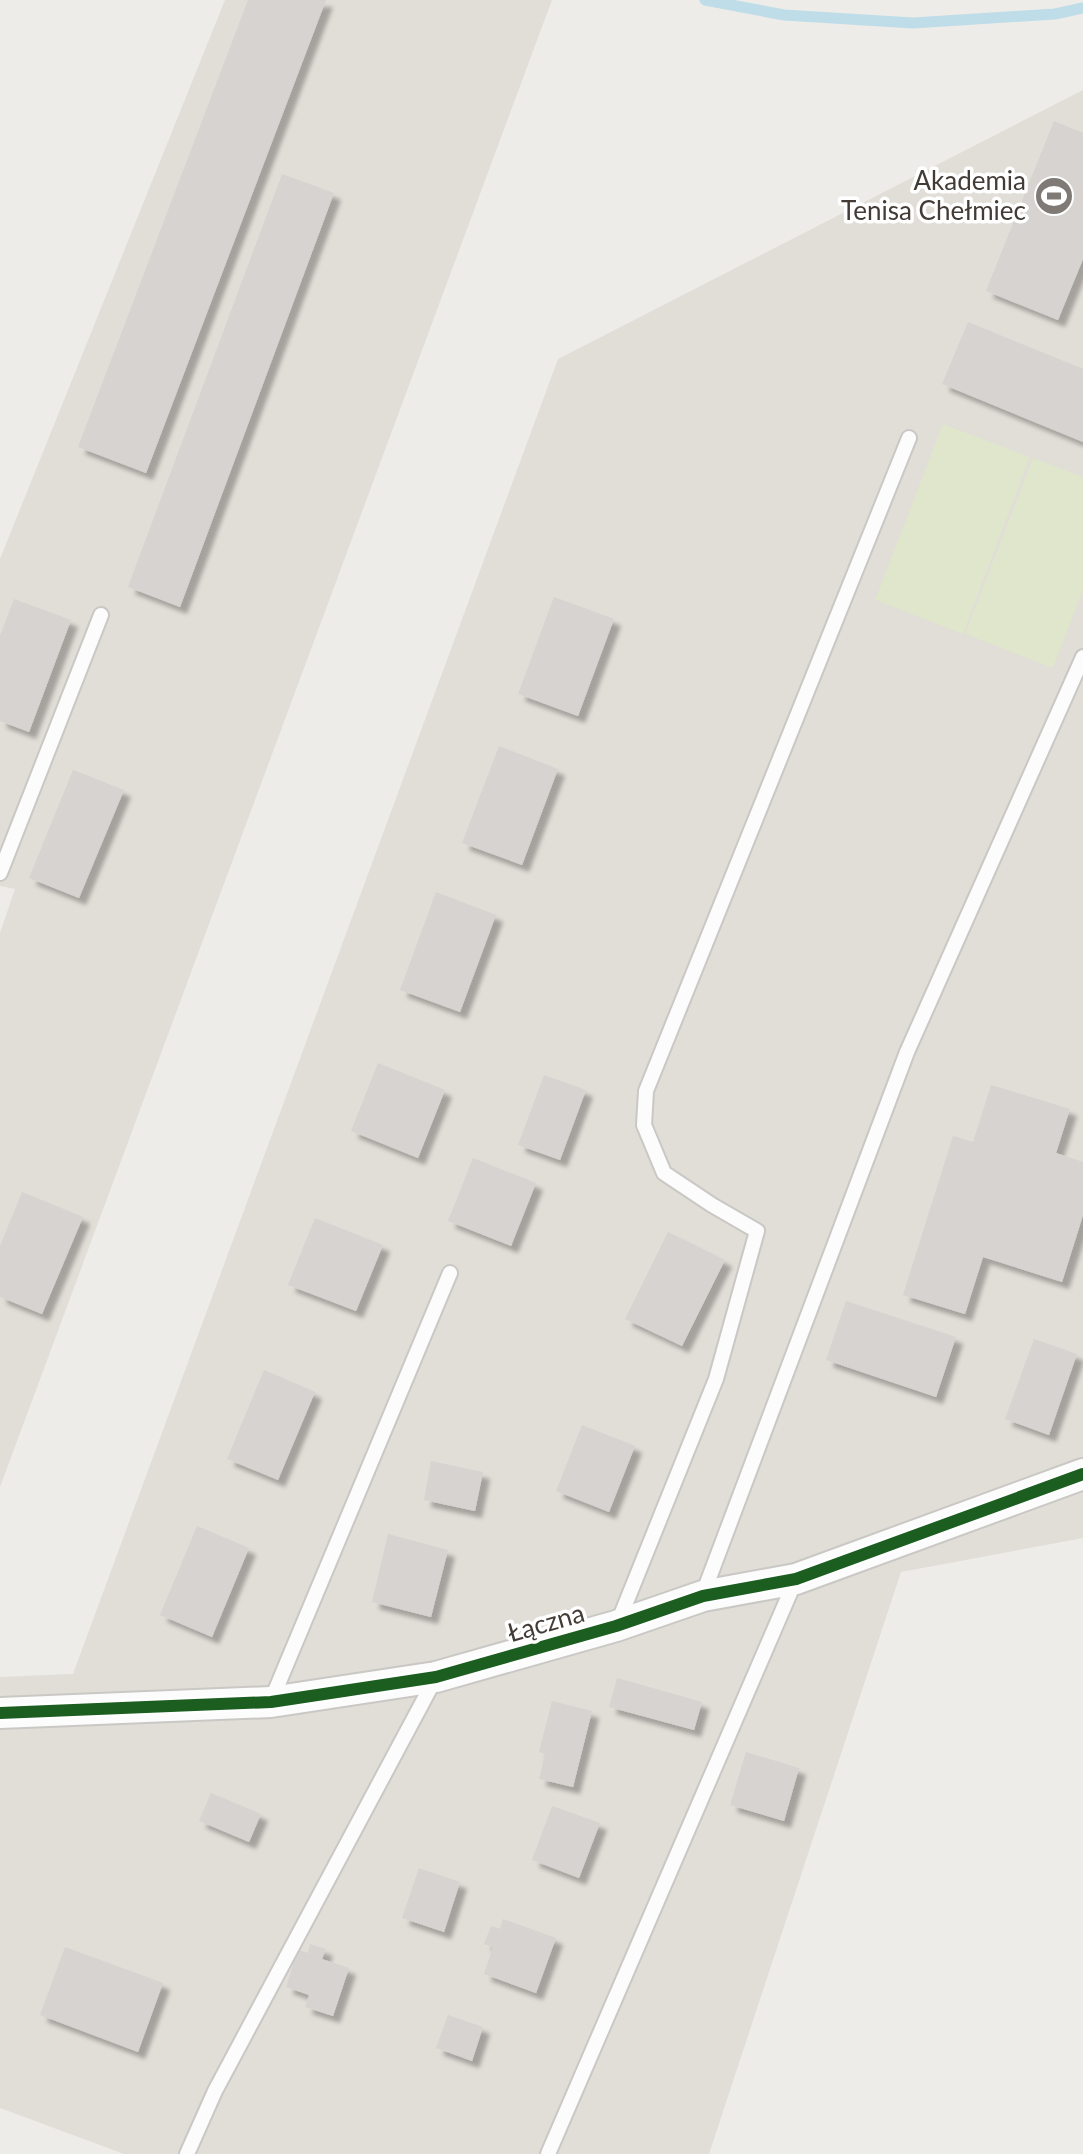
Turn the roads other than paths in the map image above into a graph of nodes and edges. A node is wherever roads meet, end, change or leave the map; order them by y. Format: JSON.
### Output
{"nodes":[{"id":1,"x":909,"y":438,"type":"dead end"},
{"id":2,"x":101,"y":615,"type":"dead end"},
{"id":3,"x":1083,"y":657,"type":"edge"},
{"id":4,"x":0,"y":873,"type":"edge"},
{"id":5,"x":450,"y":1273,"type":"dead end"},
{"id":6,"x":1083,"y":1474,"type":"edge"},
{"id":7,"x":796,"y":1579,"type":"junction"},
{"id":8,"x":703,"y":1596,"type":"junction"},
{"id":9,"x":616,"y":1626,"type":"junction"},
{"id":10,"x":436,"y":1677,"type":"junction"},
{"id":11,"x":271,"y":1702,"type":"junction"},
{"id":12,"x":0,"y":1713,"type":"edge"},
{"id":13,"x":187,"y":2154,"type":"edge"},
{"id":14,"x":548,"y":2154,"type":"edge"}],
"edges":[{"from":1,"to":9,"type":"lane"},
{"from":2,"to":4,"type":"lane"},
{"from":3,"to":8,"type":"lane"},
{"from":5,"to":11,"type":"lane"},
{"from":6,"to":7,"type":"street","name":"Łączna"},
{"from":7,"to":8,"type":"street","name":"Łączna"},
{"from":7,"to":14,"type":"lane"},
{"from":8,"to":9,"type":"street","name":"Łączna"},
{"from":9,"to":10,"type":"street","name":"Łączna"},
{"from":10,"to":11,"type":"street","name":"Łączna"},
{"from":10,"to":13,"type":"lane"},
{"from":11,"to":12,"type":"street","name":"Łączna"}]}
